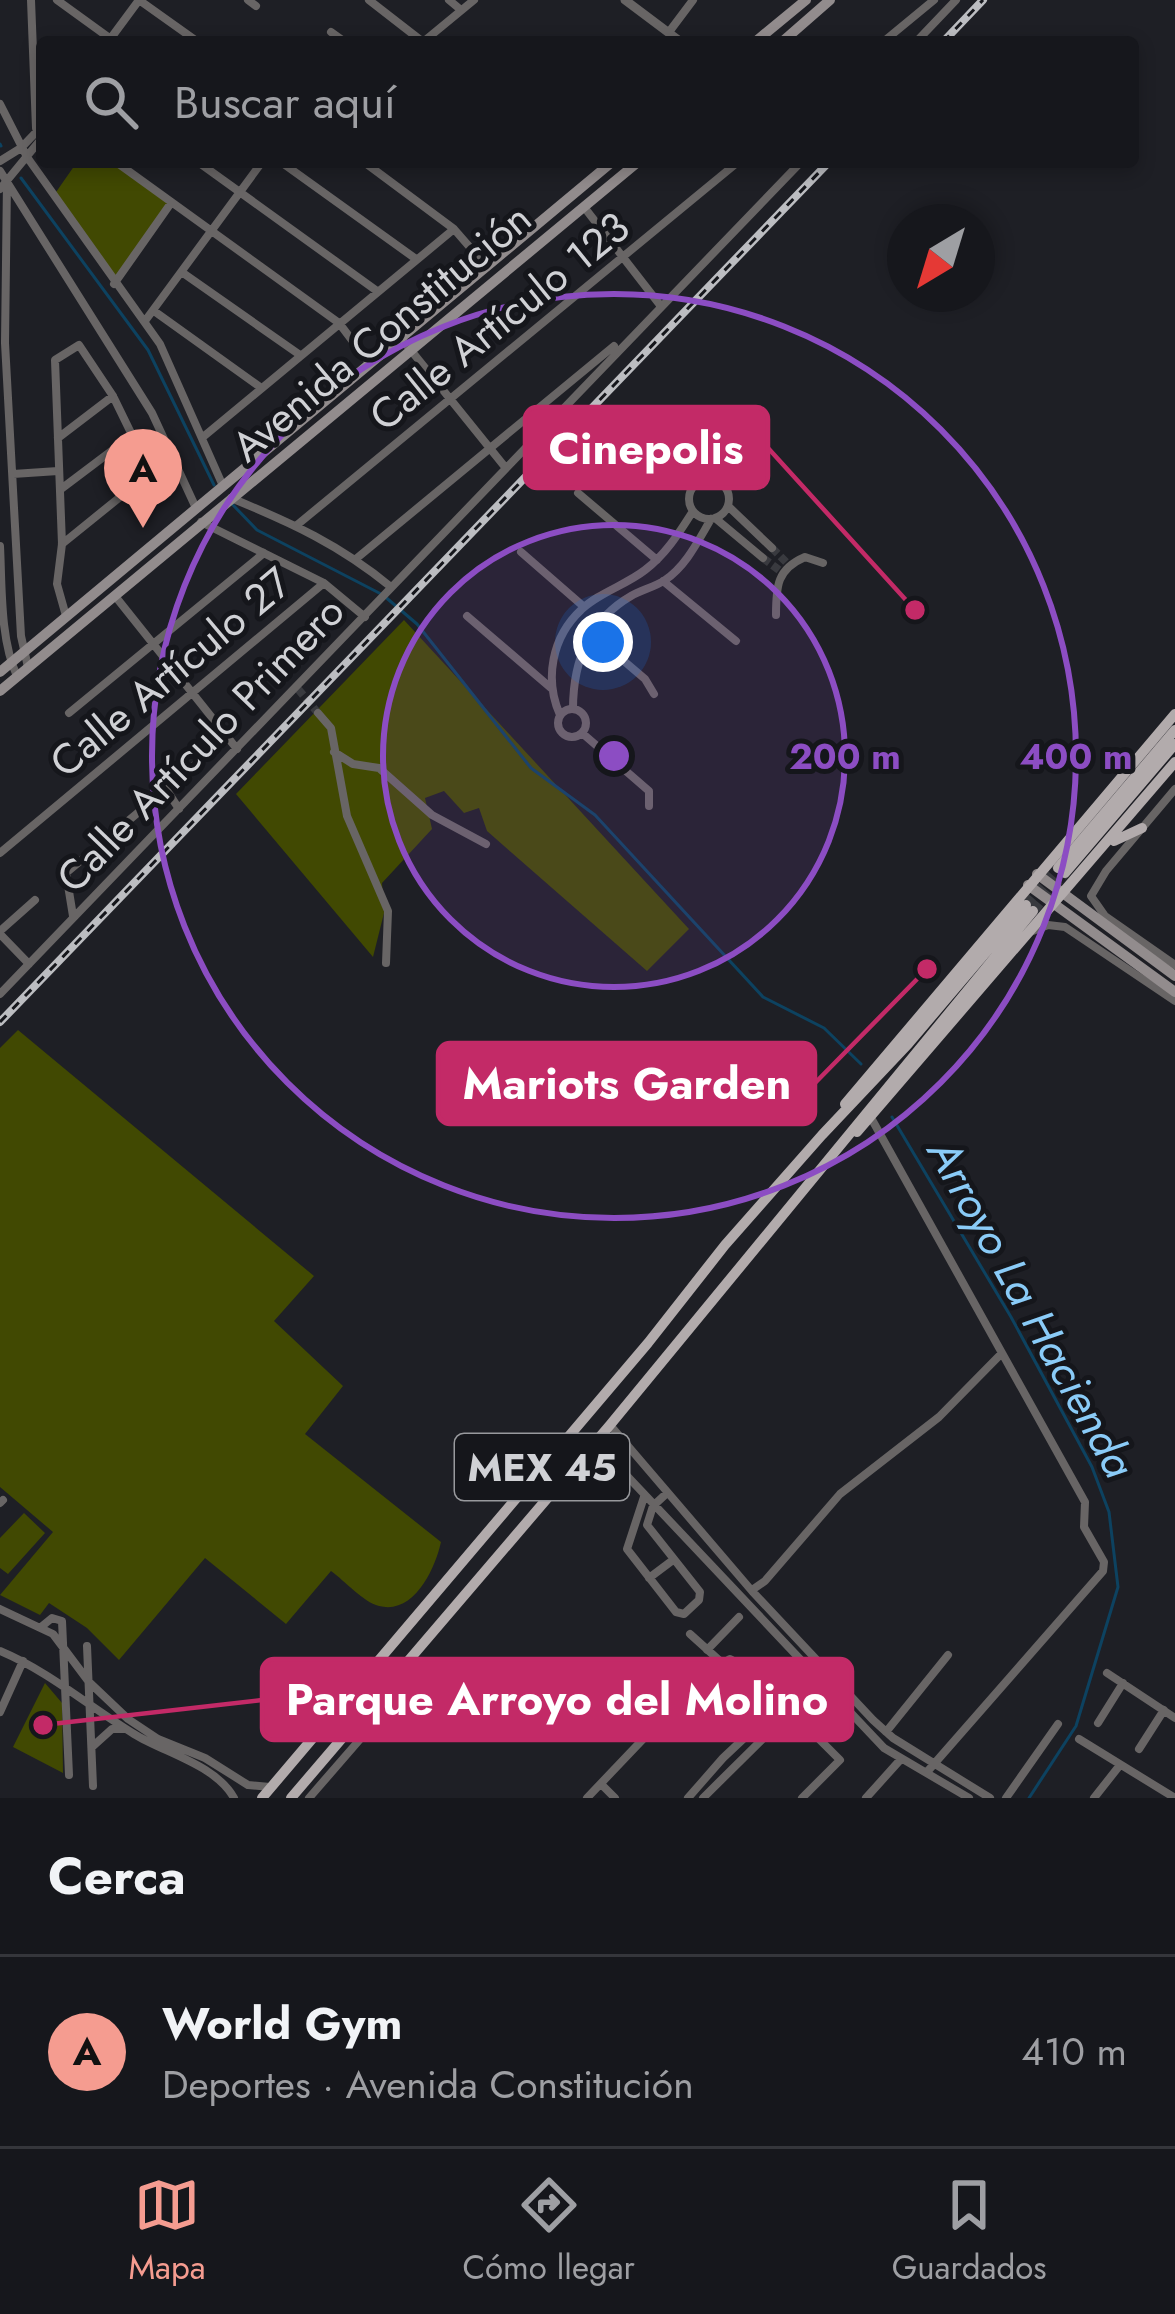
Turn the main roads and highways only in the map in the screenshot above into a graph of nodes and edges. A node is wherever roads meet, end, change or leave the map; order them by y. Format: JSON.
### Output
{"nodes":[{"id":1,"x":806,"y":0,"type":"edge"},
{"id":2,"x":830,"y":0,"type":"edge"},
{"id":3,"x":762,"y":36,"type":"edge"},
{"id":4,"x":789,"y":36,"type":"edge"},
{"id":5,"x":605,"y":168,"type":"edge"},
{"id":6,"x":631,"y":168,"type":"edge"},
{"id":7,"x":5,"y":668,"type":"edge"},
{"id":8,"x":0,"y":691,"type":"edge"},
{"id":9,"x":1175,"y":714,"type":"edge"},
{"id":10,"x":1175,"y":730,"type":"edge"},
{"id":11,"x":1175,"y":744,"type":"edge"},
{"id":12,"x":1175,"y":762,"type":"edge"},
{"id":13,"x":1142,"y":827,"type":"road end"},
{"id":14,"x":1105,"y":845,"type":"junction"},
{"id":15,"x":1037,"y":874,"type":"junction"},
{"id":16,"x":1028,"y":885,"type":"junction"},
{"id":17,"x":1062,"y":896,"type":"junction"},
{"id":18,"x":1052,"y":906,"type":"junction"},
{"id":19,"x":1101,"y":942,"type":"junction"},
{"id":20,"x":1108,"y":955,"type":"road end"},
{"id":21,"x":1162,"y":957,"type":"road end"},
{"id":22,"x":1175,"y":976,"type":"edge"},
{"id":23,"x":1175,"y":996,"type":"edge"},
{"id":24,"x":869,"y":1114,"type":"junction"},
{"id":25,"x":821,"y":1135,"type":"junction"},
{"id":26,"x":262,"y":1798,"type":"edge"},
{"id":27,"x":291,"y":1798,"type":"edge"}],
"edges":[{"from":1,"to":3,"type":"main road"},
{"from":2,"to":4,"type":"main road"},
{"from":5,"to":7,"type":"main road","name":"Avenida Constitución"},
{"from":6,"to":8,"type":"main road","name":"Avenida Constitución"},
{"from":9,"to":15,"type":"main road"},
{"from":10,"to":11,"type":"main road"},
{"from":12,"to":14,"type":"main road"},
{"from":13,"to":14,"type":"main road"},
{"from":14,"to":17,"type":"main road"},
{"from":15,"to":16,"type":"main road"},
{"from":15,"to":17,"type":"main road"},
{"from":16,"to":18,"type":"main road"},
{"from":16,"to":25,"type":"main road"},
{"from":17,"to":18,"type":"main road"},
{"from":17,"to":22,"type":"main road"},
{"from":18,"to":19,"type":"main road"},
{"from":18,"to":24,"type":"main road"},
{"from":19,"to":20,"type":"main road"},
{"from":19,"to":23,"type":"main road"},
{"from":21,"to":22,"type":"main road"},
{"from":24,"to":25,"type":"main road","number":"MEX 45"},
{"from":24,"to":27,"type":"main road","number":"MEX 45"},
{"from":25,"to":26,"type":"main road","number":"MEX 45"}]}
